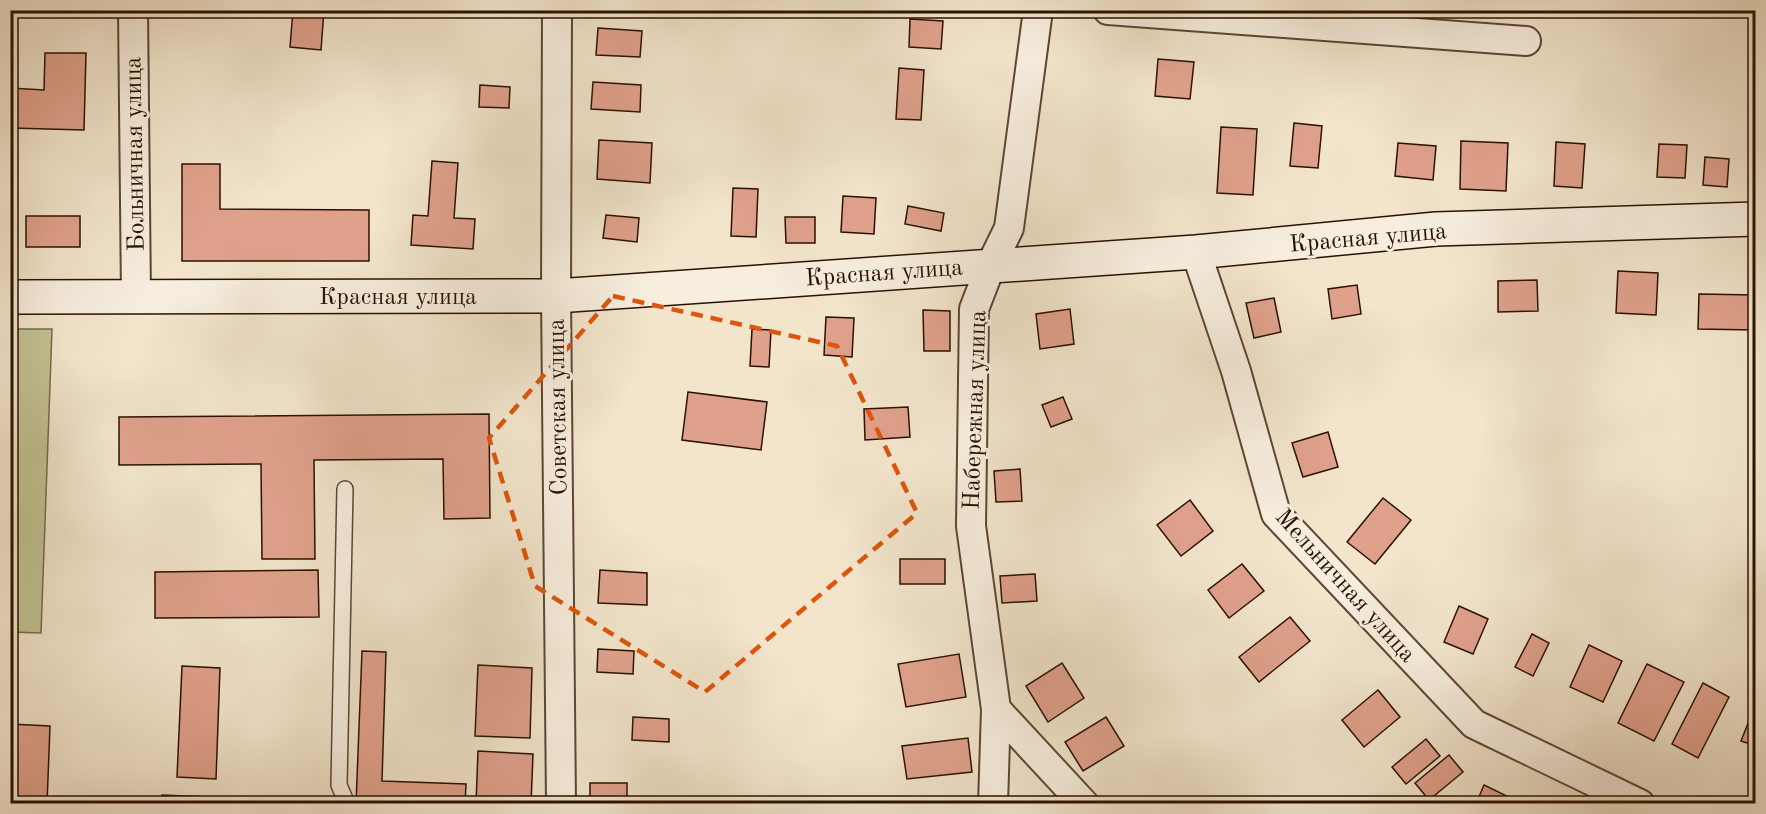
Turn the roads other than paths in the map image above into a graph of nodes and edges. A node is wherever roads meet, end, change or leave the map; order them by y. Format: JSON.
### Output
{"nodes":[{"id":1,"x":133,"y":10,"type":"edge"},
{"id":2,"x":557,"y":10,"type":"edge"},
{"id":3,"x":1038,"y":10,"type":"edge"},
{"id":4,"x":1108,"y":10,"type":"edge"},
{"id":5,"x":1526,"y":41,"type":"dead end"},
{"id":6,"x":1755,"y":219,"type":"edge"},
{"id":7,"x":1197,"y":252,"type":"junction"},
{"id":8,"x":991,"y":265,"type":"junction"},
{"id":9,"x":556,"y":296,"type":"junction"},
{"id":10,"x":10,"y":297,"type":"edge"},
{"id":11,"x":136,"y":297,"type":"junction"},
{"id":12,"x":345,"y":489,"type":"dead end"},
{"id":13,"x":996,"y":708,"type":"junction"},
{"id":14,"x":347,"y":804,"type":"edge"},
{"id":15,"x":561,"y":804,"type":"edge"},
{"id":16,"x":993,"y":804,"type":"edge"},
{"id":17,"x":1084,"y":804,"type":"edge"},
{"id":18,"x":1640,"y":804,"type":"edge"}],
"edges":[{"from":1,"to":11,"type":"street","name":"Больничная улица"},
{"from":2,"to":9,"type":"street","name":"Советская улица"},
{"from":3,"to":8,"type":"street","name":"Набережная улица"},
{"from":4,"to":5,"type":"street"},
{"from":6,"to":7,"type":"street","name":"Красная улица"},
{"from":7,"to":8,"type":"street","name":"Красная улица"},
{"from":7,"to":18,"type":"street","name":"Мельничная улица"},
{"from":8,"to":9,"type":"street","name":"Красная улица"},
{"from":8,"to":13,"type":"street","name":"Набережная улица"},
{"from":9,"to":11,"type":"street","name":"Красная улица"},
{"from":9,"to":15,"type":"street","name":"Советская улица"},
{"from":10,"to":11,"type":"street","name":"Красная улица"},
{"from":12,"to":14,"type":"lane"},
{"from":13,"to":16,"type":"street","name":"Набережная улица"},
{"from":13,"to":17,"type":"street"}]}
